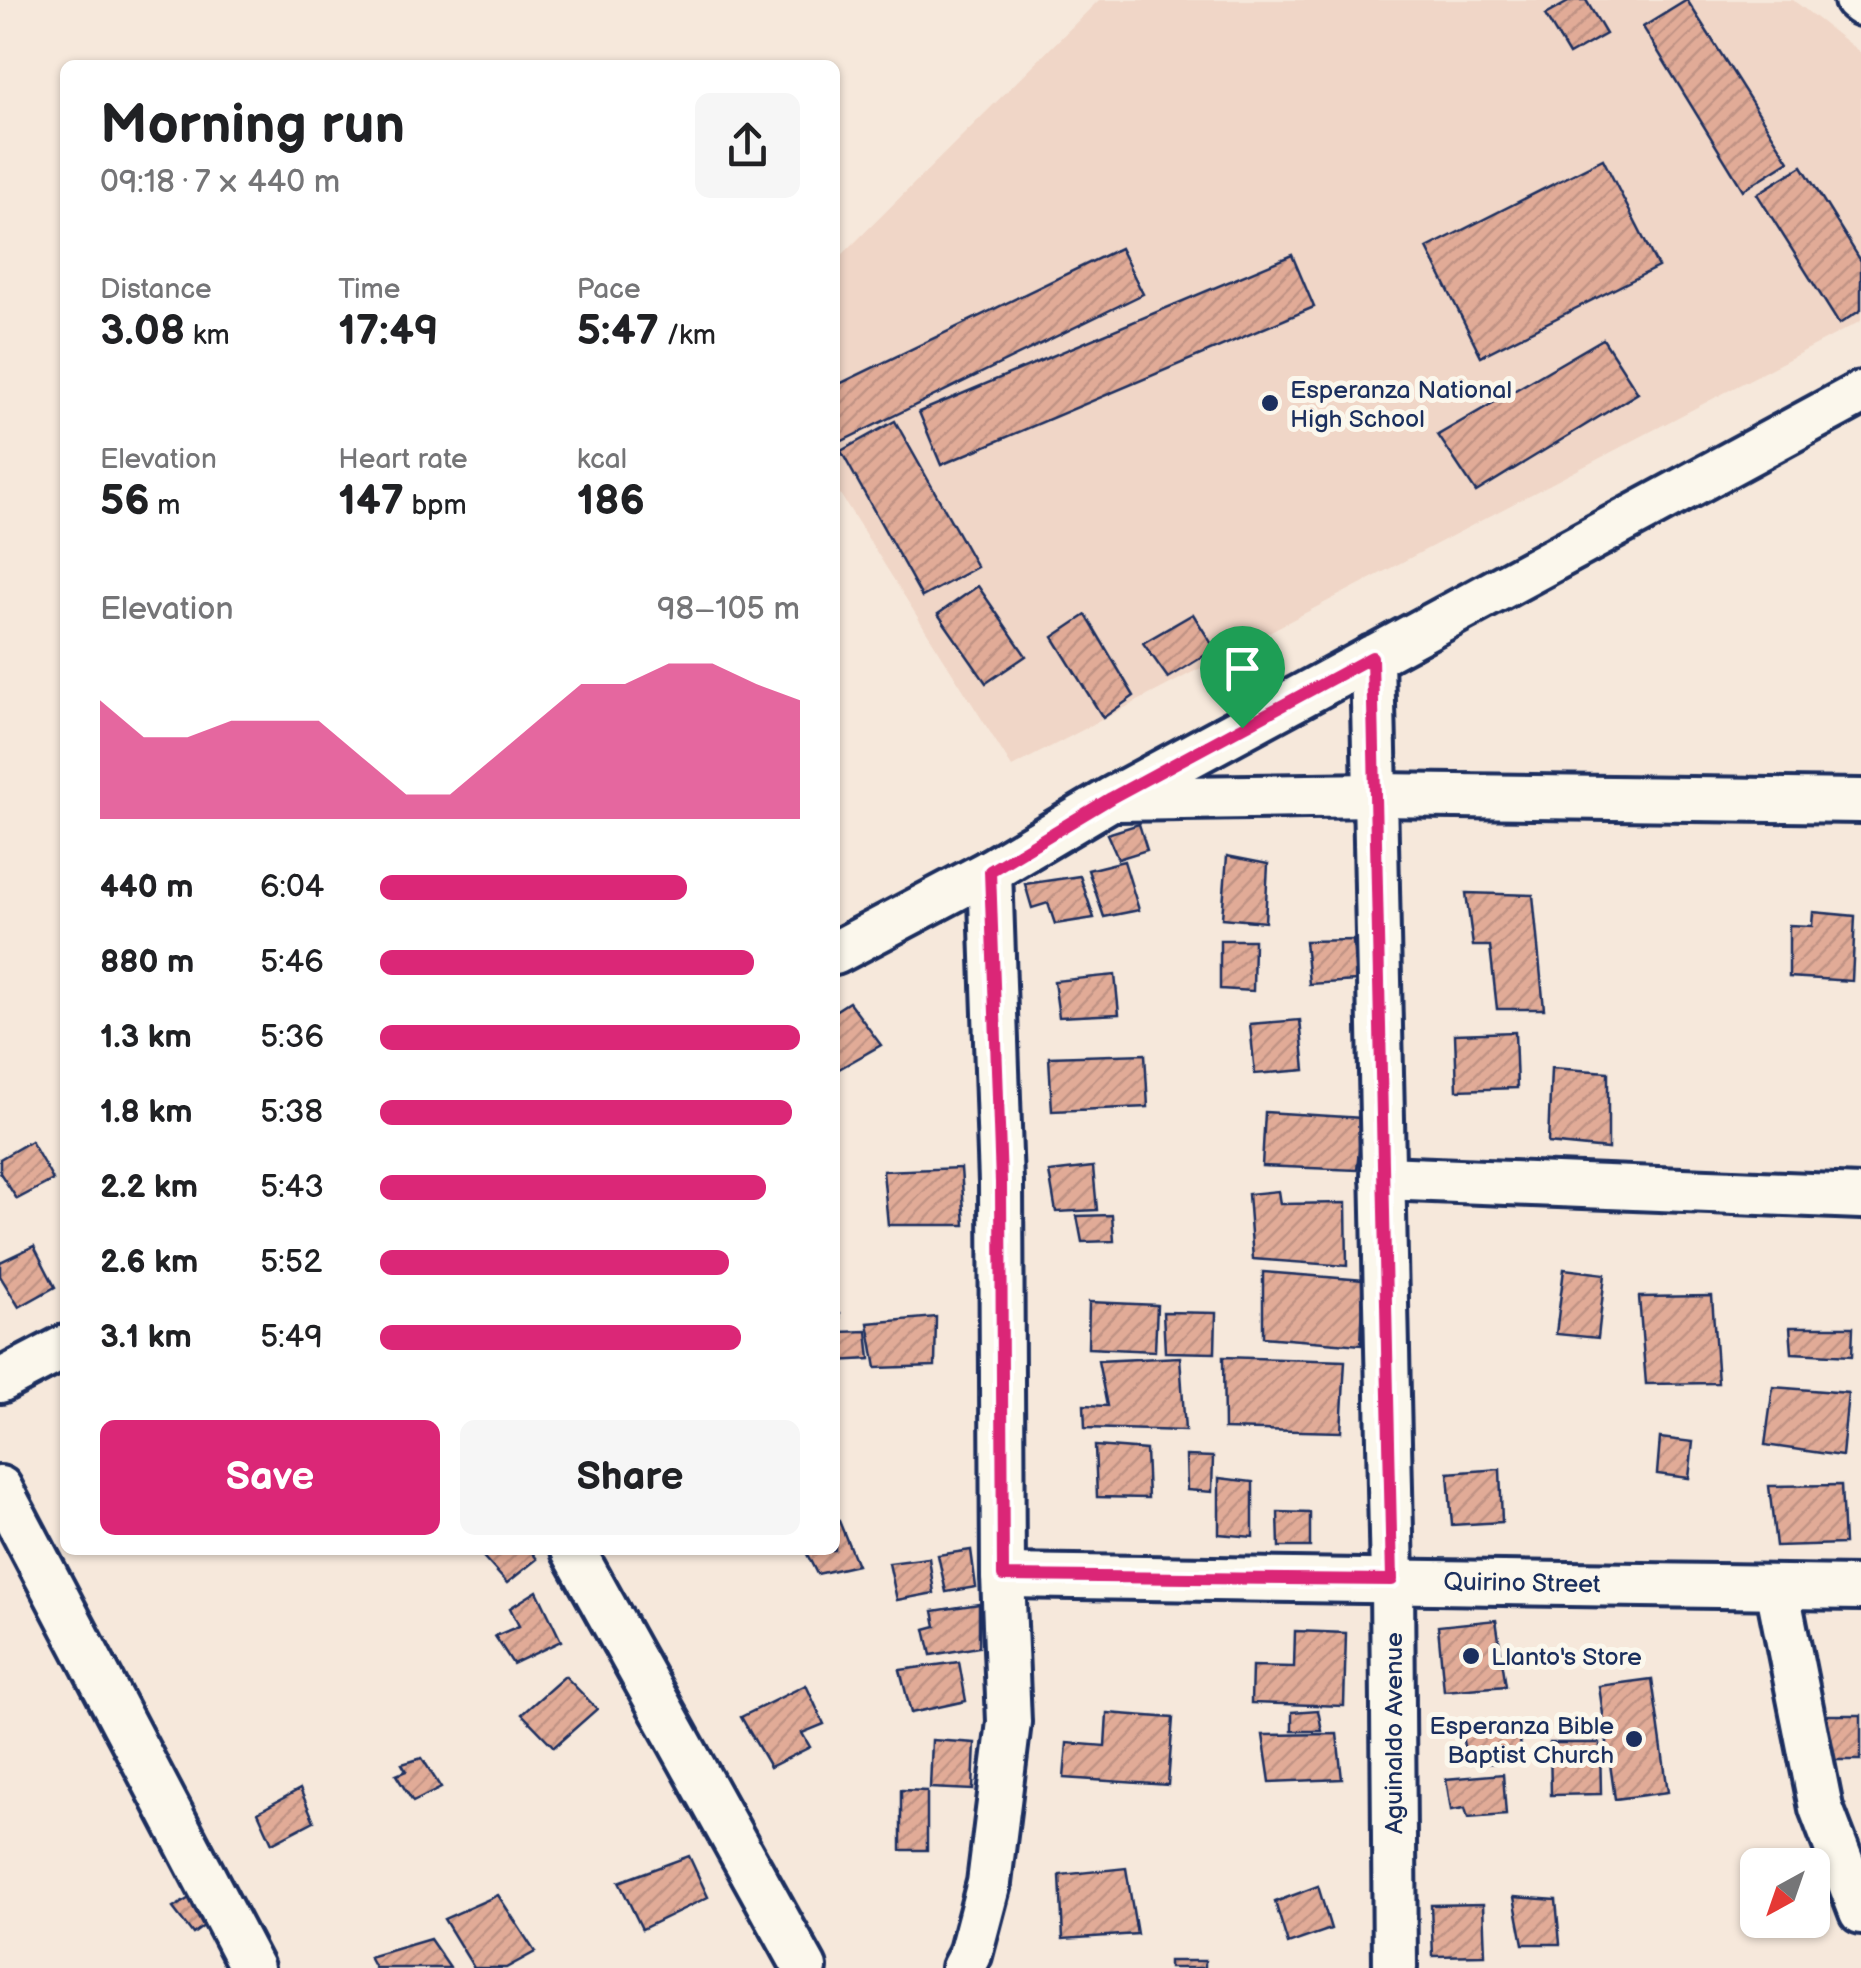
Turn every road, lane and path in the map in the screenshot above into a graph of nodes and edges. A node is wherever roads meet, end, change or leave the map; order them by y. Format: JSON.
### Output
{"nodes":[{"id":1,"x":1861,"y":393,"type":"edge"},
{"id":2,"x":1372,"y":657,"type":"junction"},
{"id":3,"x":1375,"y":795,"type":"junction"},
{"id":4,"x":1111,"y":798,"type":"junction"},
{"id":5,"x":1861,"y":801,"type":"edge"},
{"id":6,"x":990,"y":871,"type":"junction"},
{"id":7,"x":840,"y":950,"type":"edge"},
{"id":8,"x":1383,"y":1178,"type":"junction"},
{"id":9,"x":1861,"y":1197,"type":"edge"},
{"id":10,"x":60,"y":1350,"type":"edge"},
{"id":11,"x":0,"y":1381,"type":"edge"},
{"id":12,"x":0,"y":1488,"type":"edge"},
{"id":13,"x":576,"y":1555,"type":"edge"},
{"id":14,"x":1003,"y":1576,"type":"junction"},
{"id":15,"x":1392,"y":1580,"type":"junction"},
{"id":16,"x":1777,"y":1587,"type":"junction"},
{"id":17,"x":1861,"y":1588,"type":"edge"},
{"id":18,"x":1861,"y":1912,"type":"edge"},
{"id":19,"x":252,"y":1968,"type":"edge"},
{"id":20,"x":805,"y":1968,"type":"edge"},
{"id":21,"x":963,"y":1968,"type":"edge"},
{"id":22,"x":1395,"y":1968,"type":"edge"}],
"edges":[{"from":1,"to":2,"type":"street"},
{"from":2,"to":3,"type":"street","name":"Aguinaldo Avenue"},
{"from":2,"to":4,"type":"street"},
{"from":3,"to":4,"type":"street"},
{"from":3,"to":5,"type":"street"},
{"from":3,"to":8,"type":"street","name":"Aguinaldo Avenue"},
{"from":4,"to":6,"type":"street"},
{"from":6,"to":7,"type":"street"},
{"from":6,"to":14,"type":"street"},
{"from":8,"to":9,"type":"street"},
{"from":8,"to":15,"type":"street","name":"Aguinaldo Avenue"},
{"from":10,"to":11,"type":"street"},
{"from":12,"to":19,"type":"street"},
{"from":13,"to":20,"type":"street"},
{"from":14,"to":15,"type":"street","name":"Quirino Street"},
{"from":14,"to":21,"type":"street"},
{"from":15,"to":16,"type":"street","name":"Quirino Street"},
{"from":15,"to":22,"type":"street","name":"Aguinaldo Avenue"},
{"from":16,"to":17,"type":"street","name":"Quirino Street"},
{"from":16,"to":18,"type":"street"}]}
